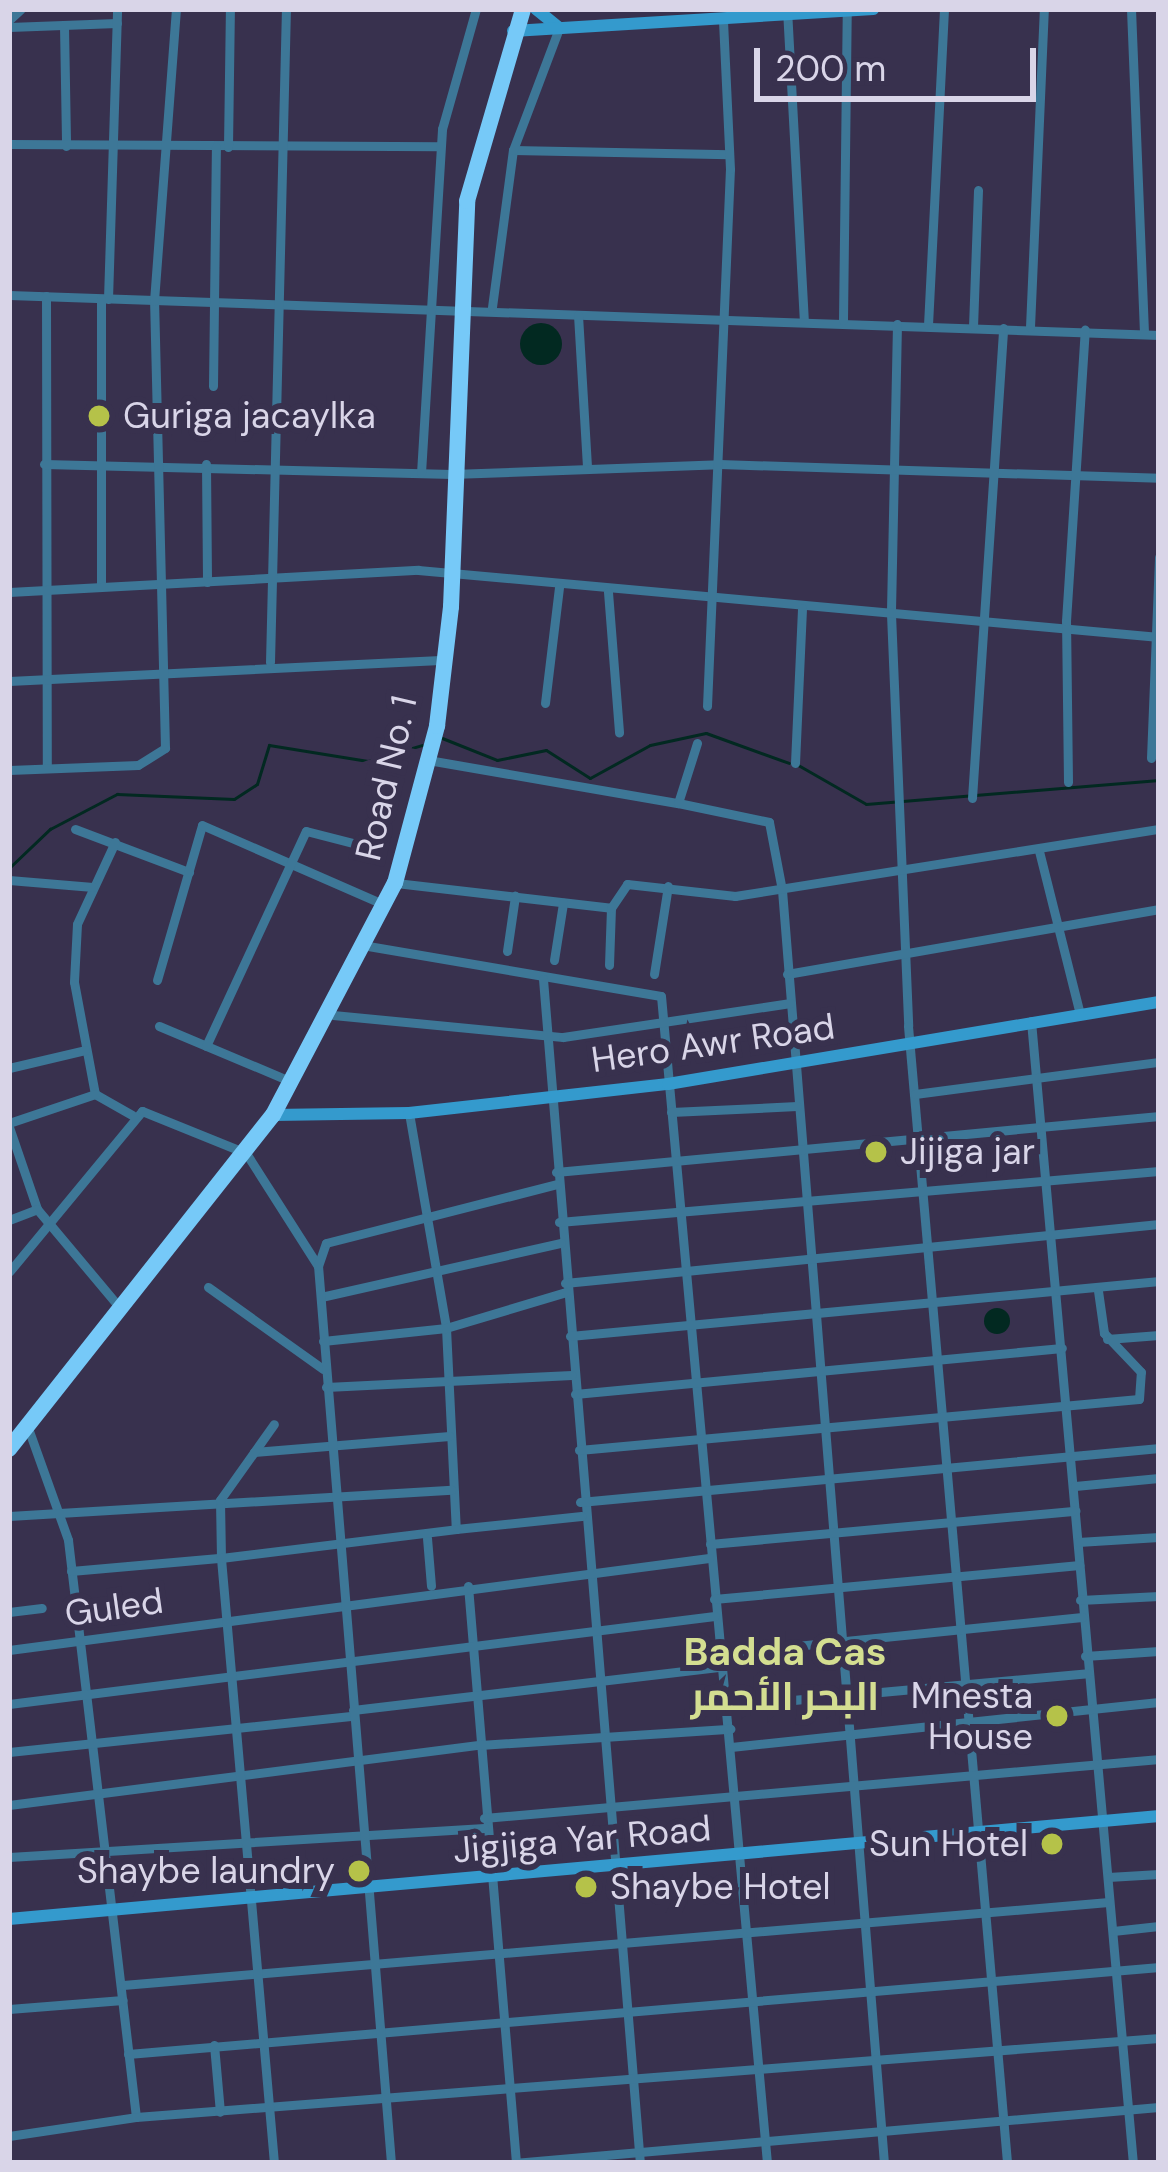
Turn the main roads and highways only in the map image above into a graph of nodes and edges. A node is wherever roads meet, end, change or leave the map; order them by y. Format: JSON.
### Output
{"nodes":[{"id":1,"x":524,"y":9,"type":"edge"},
{"id":2,"x":9,"y":1449,"type":"edge"}],
"edges":[{"from":1,"to":2,"type":"highway","name":"Road No. 1"}]}
